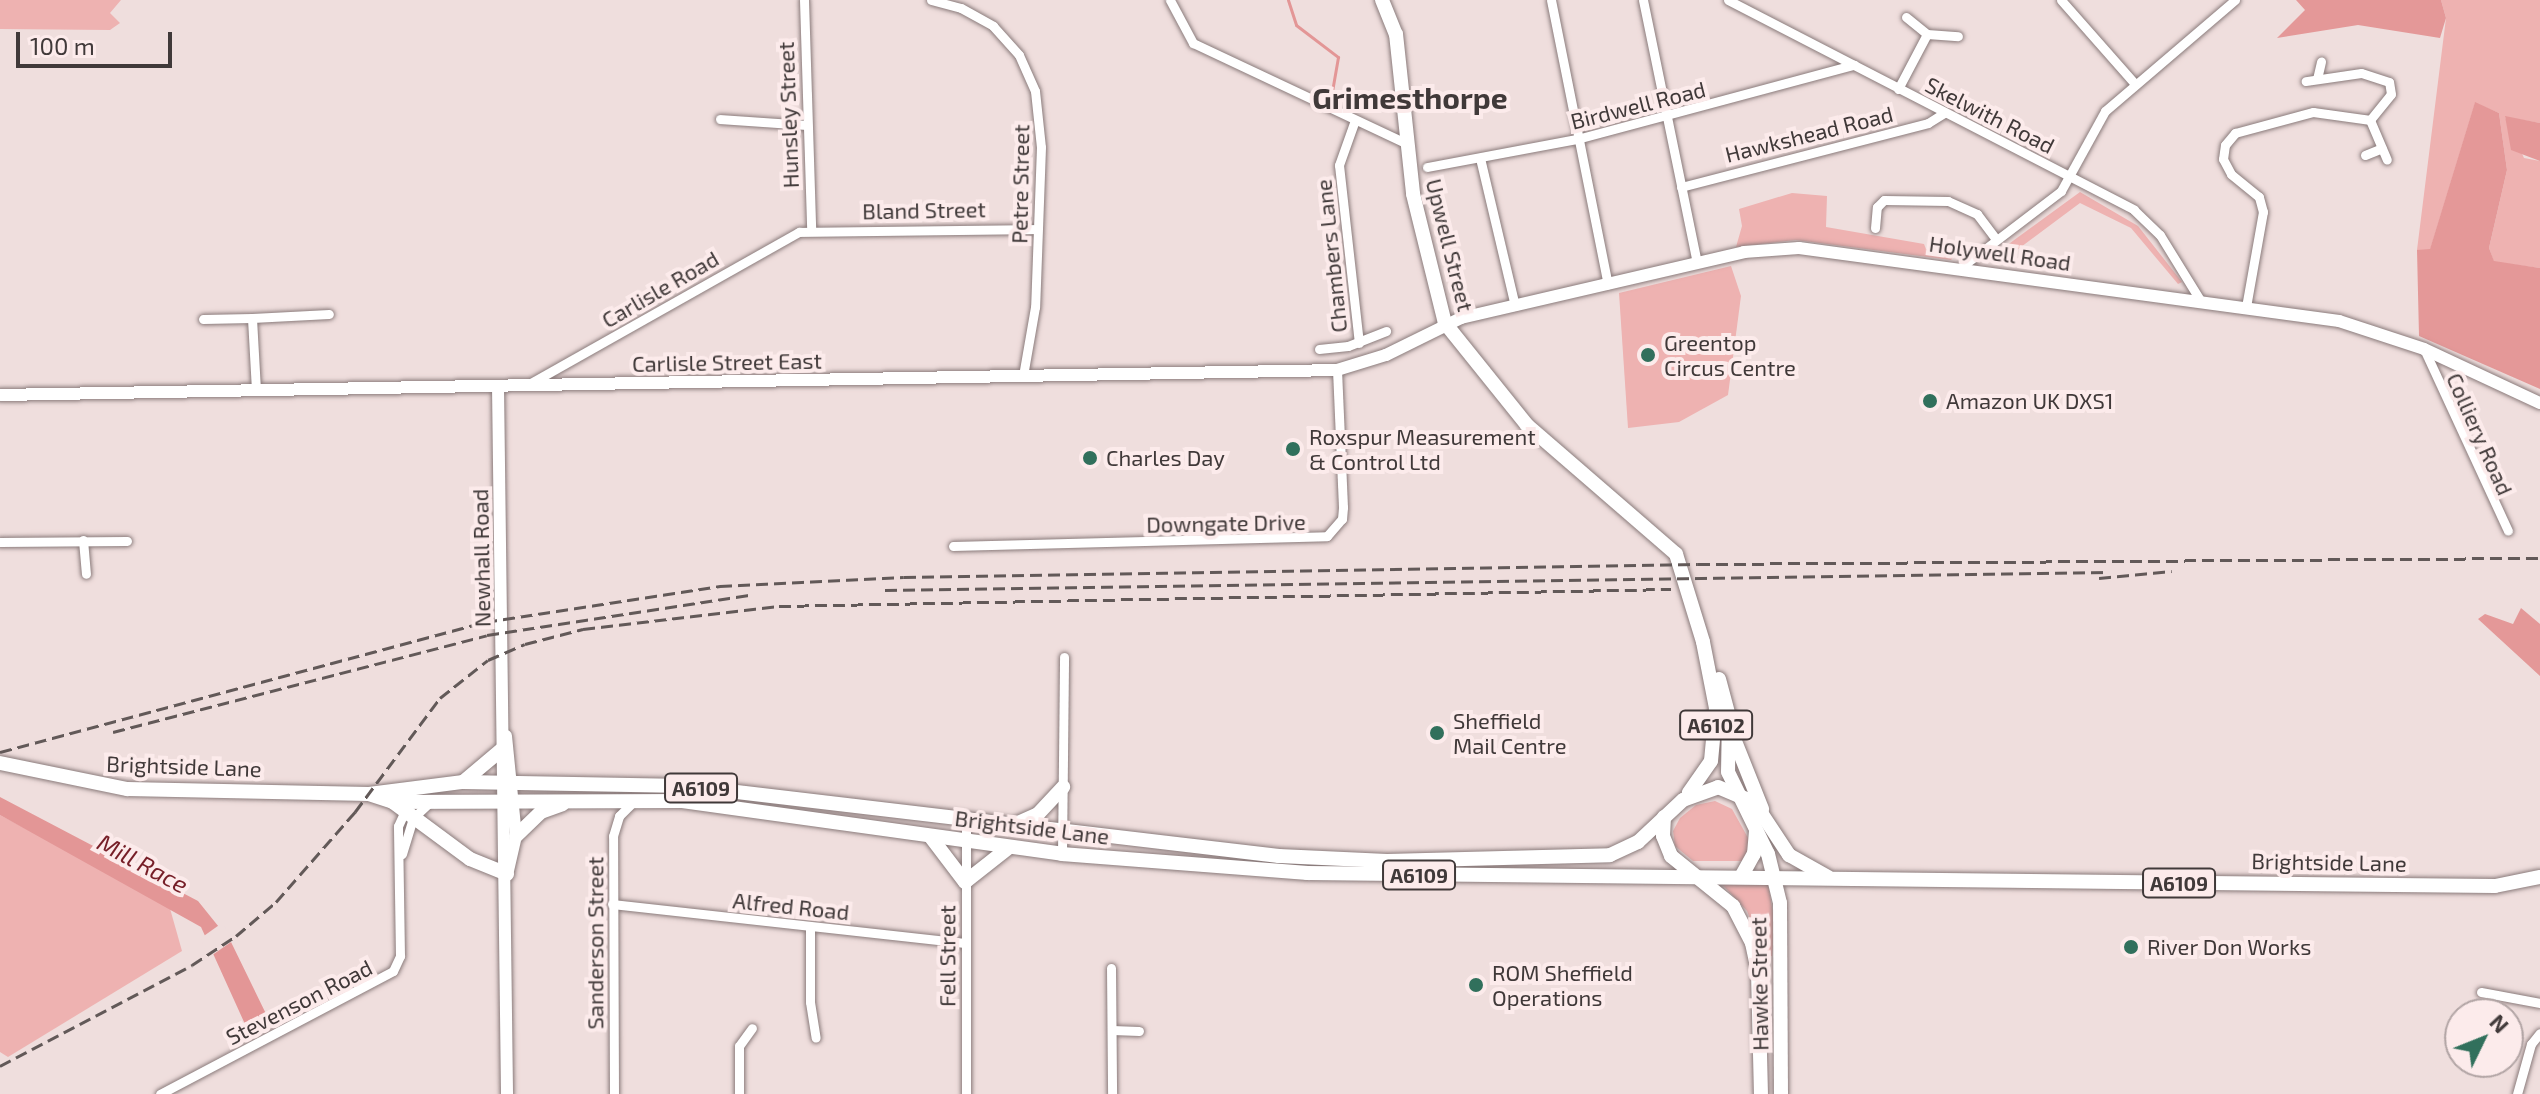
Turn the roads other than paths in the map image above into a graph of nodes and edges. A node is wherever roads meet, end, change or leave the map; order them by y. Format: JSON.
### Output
{"nodes":[{"id":1,"x":804,"y":0,"type":"edge"},
{"id":2,"x":931,"y":0,"type":"edge"},
{"id":3,"x":1170,"y":0,"type":"edge"},
{"id":4,"x":1382,"y":0,"type":"edge"},
{"id":5,"x":1551,"y":0,"type":"edge"},
{"id":6,"x":1643,"y":0,"type":"edge"},
{"id":7,"x":1728,"y":0,"type":"edge"},
{"id":8,"x":2061,"y":0,"type":"edge"},
{"id":9,"x":2235,"y":0,"type":"edge"},
{"id":10,"x":1906,"y":17,"type":"dead end"},
{"id":11,"x":1927,"y":34,"type":"junction"},
{"id":12,"x":1958,"y":36,"type":"dead end"},
{"id":13,"x":2321,"y":61,"type":"dead end"},
{"id":14,"x":1854,"y":65,"type":"junction"},
{"id":15,"x":2135,"y":84,"type":"junction"},
{"id":16,"x":1898,"y":89,"type":"junction"},
{"id":17,"x":1944,"y":113,"type":"junction"},
{"id":18,"x":1665,"y":117,"type":"junction"},
{"id":19,"x":720,"y":119,"type":"dead end"},
{"id":20,"x":1355,"y":120,"type":"junction"},
{"id":21,"x":2370,"y":120,"type":"junction"},
{"id":22,"x":806,"y":125,"type":"junction"},
{"id":23,"x":1577,"y":139,"type":"junction"},
{"id":24,"x":1408,"y":144,"type":"junction"},
{"id":25,"x":2382,"y":148,"type":"junction"},
{"id":26,"x":2365,"y":155,"type":"dead end"},
{"id":27,"x":1480,"y":158,"type":"junction"},
{"id":28,"x":2387,"y":160,"type":"dead end"},
{"id":29,"x":1427,"y":167,"type":"dead end"},
{"id":30,"x":2070,"y":175,"type":"junction"},
{"id":31,"x":1681,"y":187,"type":"junction"},
{"id":32,"x":1875,"y":228,"type":"dead end"},
{"id":33,"x":811,"y":229,"type":"junction"},
{"id":34,"x":1037,"y":229,"type":"junction"},
{"id":35,"x":1996,"y":239,"type":"junction"},
{"id":36,"x":1697,"y":262,"type":"junction"},
{"id":37,"x":1960,"y":268,"type":"junction"},
{"id":38,"x":1608,"y":284,"type":"junction"},
{"id":39,"x":2200,"y":300,"type":"junction"},
{"id":40,"x":1515,"y":306,"type":"junction"},
{"id":41,"x":2246,"y":307,"type":"junction"},
{"id":42,"x":329,"y":314,"type":"dead end"},
{"id":43,"x":252,"y":318,"type":"junction"},
{"id":44,"x":203,"y":319,"type":"dead end"},
{"id":45,"x":1445,"y":323,"type":"junction"},
{"id":46,"x":1386,"y":331,"type":"dead end"},
{"id":47,"x":1359,"y":343,"type":"junction"},
{"id":48,"x":1319,"y":349,"type":"dead end"},
{"id":49,"x":2424,"y":349,"type":"junction"},
{"id":50,"x":1337,"y":370,"type":"junction"},
{"id":51,"x":1023,"y":376,"type":"junction"},
{"id":52,"x":528,"y":385,"type":"junction"},
{"id":53,"x":498,"y":386,"type":"junction"},
{"id":54,"x":256,"y":390,"type":"junction"},
{"id":55,"x":0,"y":395,"type":"edge"},
{"id":56,"x":2540,"y":403,"type":"edge"},
{"id":57,"x":2508,"y":531,"type":"dead end"},
{"id":58,"x":83,"y":540,"type":"junction"},
{"id":59,"x":127,"y":541,"type":"dead end"},
{"id":60,"x":0,"y":542,"type":"edge"},
{"id":61,"x":953,"y":546,"type":"dead end"},
{"id":62,"x":86,"y":574,"type":"dead end"},
{"id":63,"x":1703,"y":642,"type":"junction"},
{"id":64,"x":1064,"y":657,"type":"dead end"},
{"id":65,"x":1729,"y":716,"type":"junction"},
{"id":66,"x":504,"y":729,"type":"junction"},
{"id":67,"x":501,"y":750,"type":"junction"},
{"id":68,"x":0,"y":763,"type":"edge"},
{"id":69,"x":463,"y":782,"type":"junction"},
{"id":70,"x":507,"y":782,"type":"junction"},
{"id":71,"x":426,"y":785,"type":"junction"},
{"id":72,"x":1063,"y":787,"type":"junction"},
{"id":73,"x":1735,"y":792,"type":"junction"},
{"id":74,"x":369,"y":794,"type":"junction"},
{"id":75,"x":509,"y":800,"type":"junction"},
{"id":76,"x":571,"y":800,"type":"junction"},
{"id":77,"x":635,"y":800,"type":"junction"},
{"id":78,"x":1683,"y":800,"type":"junction"},
{"id":79,"x":405,"y":808,"type":"junction"},
{"id":80,"x":1763,"y":815,"type":"junction"},
{"id":81,"x":1665,"y":817,"type":"junction"},
{"id":82,"x":966,"y":818,"type":"junction"},
{"id":83,"x":1012,"y":825,"type":"junction"},
{"id":84,"x":1756,"y":830,"type":"junction"},
{"id":85,"x":1063,"y":831,"type":"junction"},
{"id":86,"x":516,"y":836,"type":"junction"},
{"id":87,"x":930,"y":836,"type":"junction"},
{"id":88,"x":966,"y":842,"type":"junction"},
{"id":89,"x":1008,"y":848,"type":"junction"},
{"id":90,"x":1062,"y":854,"type":"junction"},
{"id":91,"x":507,"y":874,"type":"junction"},
{"id":92,"x":1693,"y":874,"type":"junction"},
{"id":93,"x":1741,"y":877,"type":"junction"},
{"id":94,"x":2540,"y":877,"type":"edge"},
{"id":95,"x":1828,"y":878,"type":"junction"},
{"id":96,"x":1775,"y":879,"type":"junction"},
{"id":97,"x":965,"y":882,"type":"junction"},
{"id":98,"x":612,"y":904,"type":"junction"},
{"id":99,"x":810,"y":927,"type":"junction"},
{"id":100,"x":965,"y":943,"type":"junction"},
{"id":101,"x":1111,"y":968,"type":"dead end"},
{"id":102,"x":2481,"y":992,"type":"dead end"},
{"id":103,"x":2540,"y":1003,"type":"edge"},
{"id":104,"x":752,"y":1028,"type":"dead end"},
{"id":105,"x":1112,"y":1030,"type":"junction"},
{"id":106,"x":1139,"y":1031,"type":"dead end"},
{"id":107,"x":2540,"y":1033,"type":"edge"},
{"id":108,"x":816,"y":1038,"type":"dead end"},
{"id":109,"x":160,"y":1094,"type":"edge"},
{"id":110,"x":507,"y":1094,"type":"edge"},
{"id":111,"x":614,"y":1094,"type":"edge"},
{"id":112,"x":739,"y":1094,"type":"edge"},
{"id":113,"x":966,"y":1094,"type":"edge"},
{"id":114,"x":1112,"y":1094,"type":"edge"},
{"id":115,"x":1761,"y":1094,"type":"edge"},
{"id":116,"x":1781,"y":1094,"type":"edge"},
{"id":117,"x":2517,"y":1094,"type":"edge"}],
"edges":[{"from":1,"to":22,"type":"street","name":"Hunsley Street"},
{"from":2,"to":34,"type":"street","name":"Petre Street"},
{"from":3,"to":20,"type":"street"},
{"from":4,"to":24,"type":"main road","name":"Upwell Street","number":"A6102"},
{"from":5,"to":23,"type":"street"},
{"from":6,"to":18,"type":"street"},
{"from":7,"to":14,"type":"street","name":"Skelwith Road"},
{"from":8,"to":15,"type":"street"},
{"from":9,"to":15,"type":"street"},
{"from":10,"to":11,"type":"street"},
{"from":11,"to":12,"type":"street"},
{"from":11,"to":16,"type":"street"},
{"from":13,"to":21,"type":"street"},
{"from":14,"to":16,"type":"street","name":"Skelwith Road"},
{"from":14,"to":18,"type":"street","name":"Birdwell Road"},
{"from":15,"to":30,"type":"street"},
{"from":16,"to":17,"type":"street","name":"Skelwith Road"},
{"from":17,"to":30,"type":"street","name":"Skelwith Road"},
{"from":17,"to":31,"type":"street","name":"Hawkshead Road"},
{"from":18,"to":23,"type":"street","name":"Birdwell Road"},
{"from":18,"to":31,"type":"street"},
{"from":19,"to":22,"type":"street"},
{"from":20,"to":24,"type":"street"},
{"from":20,"to":47,"type":"street","name":"Chambers Lane"},
{"from":21,"to":25,"type":"street"},
{"from":21,"to":41,"type":"street"},
{"from":22,"to":33,"type":"street","name":"Hunsley Street"},
{"from":23,"to":27,"type":"street","name":"Birdwell Road"},
{"from":23,"to":38,"type":"street"},
{"from":24,"to":45,"type":"main road","name":"Upwell Street","number":"A6102"},
{"from":25,"to":26,"type":"street"},
{"from":25,"to":28,"type":"street"},
{"from":27,"to":29,"type":"street","name":"Birdwell Road"},
{"from":27,"to":40,"type":"street"},
{"from":30,"to":35,"type":"street"},
{"from":30,"to":39,"type":"street","name":"Skelwith Road"},
{"from":31,"to":36,"type":"street"},
{"from":32,"to":35,"type":"street"},
{"from":33,"to":34,"type":"street","name":"Bland Street"},
{"from":33,"to":52,"type":"street","name":"Carlisle Road"},
{"from":34,"to":51,"type":"street","name":"Petre Street"},
{"from":35,"to":37,"type":"street"},
{"from":36,"to":37,"type":"main road","name":"Holywell Road"},
{"from":36,"to":38,"type":"main road","name":"Holywell Road"},
{"from":37,"to":39,"type":"main road","name":"Holywell Road"},
{"from":38,"to":40,"type":"main road","name":"Holywell Road"},
{"from":39,"to":41,"type":"main road","name":"Holywell Road"},
{"from":40,"to":45,"type":"main road","name":"Holywell Road"},
{"from":41,"to":49,"type":"main road","name":"Holywell Road"},
{"from":42,"to":43,"type":"street"},
{"from":43,"to":44,"type":"street"},
{"from":43,"to":54,"type":"street"},
{"from":45,"to":50,"type":"main road","name":"Carlisle Street East"},
{"from":45,"to":63,"type":"main road","name":"Upwell Street","number":"A6102"},
{"from":46,"to":47,"type":"street","name":"Chambers Lane"},
{"from":47,"to":48,"type":"street","name":"Chambers Lane"},
{"from":49,"to":56,"type":"main road","name":"Holywell Road"},
{"from":49,"to":57,"type":"street","name":"Colliery Road"},
{"from":50,"to":51,"type":"main road","name":"Carlisle Street East"},
{"from":50,"to":61,"type":"street","name":"Downgate Drive"},
{"from":51,"to":52,"type":"main road","name":"Carlisle Street East"},
{"from":52,"to":53,"type":"main road","name":"Carlisle Street East"},
{"from":53,"to":54,"type":"main road","name":"Carlisle Street East"},
{"from":53,"to":66,"type":"main road","name":"Newhall Road"},
{"from":54,"to":55,"type":"main road","name":"Carlisle Street East"},
{"from":58,"to":59,"type":"street"},
{"from":58,"to":60,"type":"street"},
{"from":58,"to":62,"type":"street"},
{"from":63,"to":65,"type":"main road","name":"Upwell Street","number":"A6102"},
{"from":63,"to":78,"type":"main road","name":"Upwell Street","number":"A6102"},
{"from":64,"to":72,"type":"street"},
{"from":65,"to":73,"type":"main road","name":"Upwell Street","number":"A6102"},
{"from":65,"to":80,"type":"main road"},
{"from":66,"to":67,"type":"main road","name":"Newhall Road"},
{"from":66,"to":70,"type":"main road","name":"Newhall Road"},
{"from":67,"to":69,"type":"main road"},
{"from":67,"to":70,"type":"main road","name":"Newhall Road"},
{"from":68,"to":74,"type":"main road","name":"Brightside Lane","number":"A6109"},
{"from":69,"to":70,"type":"main road","name":"Brightside Lane","number":"A6109"},
{"from":69,"to":71,"type":"main road","name":"Brightside Lane","number":"A6109"},
{"from":70,"to":75,"type":"main road","name":"Newhall Road"},
{"from":70,"to":82,"type":"main road","name":"Brightside Lane","number":"A6109"},
{"from":71,"to":74,"type":"main road","name":"Brightside Lane","number":"A6109"},
{"from":71,"to":79,"type":"street","name":"Stevenson Road"},
{"from":72,"to":83,"type":"main road"},
{"from":72,"to":85,"type":"street"},
{"from":73,"to":78,"type":"main road"},
{"from":73,"to":80,"type":"main road","name":"Brightside Lane","number":"A6109"},
{"from":73,"to":84,"type":"main road"},
{"from":74,"to":79,"type":"main road","name":"Brightside Lane","number":"A6109"},
{"from":75,"to":76,"type":"main road","name":"Brightside Lane","number":"A6109"},
{"from":75,"to":79,"type":"main road","name":"Brightside Lane","number":"A6109"},
{"from":75,"to":86,"type":"main road","name":"Newhall Road"},
{"from":75,"to":91,"type":"main road","name":"Newhall Road"},
{"from":76,"to":77,"type":"main road","name":"Brightside Lane","number":"A6109"},
{"from":76,"to":86,"type":"main road"},
{"from":77,"to":87,"type":"main road","name":"Brightside Lane","number":"A6109"},
{"from":77,"to":98,"type":"street","name":"Sanderson Street"},
{"from":78,"to":81,"type":"main road"},
{"from":79,"to":91,"type":"main road"},
{"from":79,"to":109,"type":"street","name":"Stevenson Road"},
{"from":80,"to":95,"type":"main road","name":"Brightside Lane","number":"A6109"},
{"from":81,"to":85,"type":"main road","name":"Brightside Lane","number":"A6109"},
{"from":81,"to":92,"type":"main road"},
{"from":82,"to":83,"type":"main road","name":"Brightside Lane","number":"A6109"},
{"from":82,"to":88,"type":"street","name":"Fell Street"},
{"from":83,"to":85,"type":"main road","name":"Brightside Lane","number":"A6109"},
{"from":84,"to":93,"type":"main road"},
{"from":84,"to":96,"type":"main road","name":"Hawke Street"},
{"from":85,"to":90,"type":"street"},
{"from":86,"to":91,"type":"main road","name":"Newhall Road"},
{"from":87,"to":88,"type":"main road","name":"Brightside Lane","number":"A6109"},
{"from":87,"to":97,"type":"main road"},
{"from":88,"to":89,"type":"main road","name":"Brightside Lane","number":"A6109"},
{"from":88,"to":97,"type":"street","name":"Fell Street"},
{"from":89,"to":90,"type":"main road","name":"Brightside Lane","number":"A6109"},
{"from":89,"to":97,"type":"main road"},
{"from":90,"to":92,"type":"main road","name":"Brightside Lane","number":"A6109"},
{"from":91,"to":110,"type":"main road","name":"Newhall Road"},
{"from":92,"to":93,"type":"main road"},
{"from":92,"to":115,"type":"main road","name":"Hawke Street"},
{"from":93,"to":96,"type":"main road","name":"Brightside Lane"},
{"from":94,"to":95,"type":"main road","name":"Brightside Lane","number":"A6109"},
{"from":95,"to":96,"type":"main road","name":"Brightside Lane"},
{"from":96,"to":116,"type":"main road","name":"Hawke Street"},
{"from":97,"to":100,"type":"street","name":"Fell Street"},
{"from":98,"to":99,"type":"street","name":"Alfred Road"},
{"from":98,"to":111,"type":"street","name":"Sanderson Street"},
{"from":99,"to":100,"type":"street","name":"Alfred Road"},
{"from":99,"to":108,"type":"street"},
{"from":100,"to":113,"type":"street","name":"Fell Street"},
{"from":101,"to":105,"type":"street"},
{"from":102,"to":103,"type":"street"},
{"from":104,"to":112,"type":"street"},
{"from":105,"to":106,"type":"street"},
{"from":105,"to":114,"type":"street"},
{"from":107,"to":117,"type":"street"}]}
